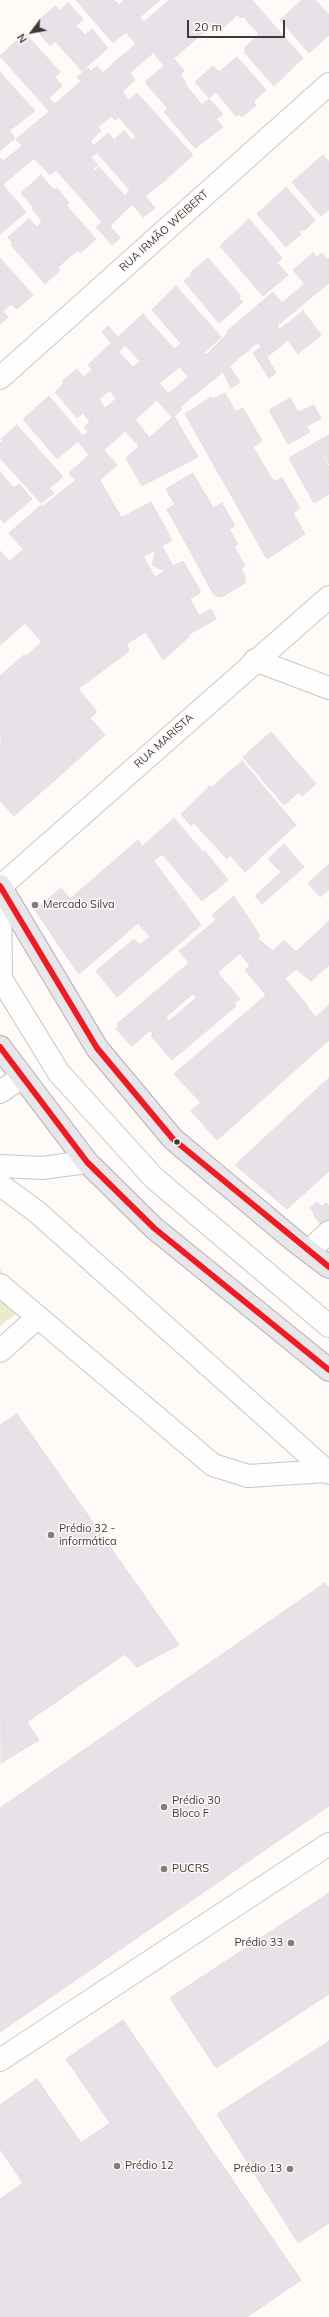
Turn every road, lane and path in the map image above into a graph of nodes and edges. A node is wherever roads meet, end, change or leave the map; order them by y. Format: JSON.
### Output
{"nodes":[{"id":1,"x":329,"y":84,"type":"edge"},
{"id":2,"x":0,"y":378,"type":"edge"},
{"id":3,"x":329,"y":597,"type":"edge"},
{"id":4,"x":255,"y":660,"type":"junction"},
{"id":5,"x":329,"y":688,"type":"edge"},
{"id":6,"x":0,"y":886,"type":"edge"},
{"id":7,"x":0,"y":978,"type":"edge"},
{"id":8,"x":0,"y":1049,"type":"edge"},
{"id":9,"x":22,"y":1077,"type":"junction"},
{"id":10,"x":0,"y":1092,"type":"edge"},
{"id":11,"x":87,"y":1162,"type":"junction"},
{"id":12,"x":0,"y":1166,"type":"edge"},
{"id":13,"x":0,"y":1185,"type":"edge"},
{"id":14,"x":329,"y":1232,"type":"edge"},
{"id":15,"x":309,"y":1251,"type":"junction"},
{"id":16,"x":329,"y":1267,"type":"edge"},
{"id":17,"x":0,"y":1285,"type":"edge"},
{"id":18,"x":38,"y":1317,"type":"junction"},
{"id":19,"x":329,"y":1326,"type":"edge"},
{"id":20,"x":0,"y":1352,"type":"edge"},
{"id":21,"x":329,"y":1370,"type":"edge"},
{"id":22,"x":328,"y":1472,"type":"edge"},
{"id":23,"x":329,"y":1844,"type":"edge"},
{"id":24,"x":0,"y":2060,"type":"edge"}],
"edges":[{"from":1,"to":2,"type":"street","name":"RUA IRMÃO WEIBERT"},
{"from":3,"to":4,"type":"street","name":"RUA MARISTA"},
{"from":4,"to":5,"type":"street"},
{"from":4,"to":6,"type":"street","name":"RUA MARISTA"},
{"from":6,"to":7,"type":"street"},
{"from":6,"to":15,"type":"main road"},
{"from":7,"to":19,"type":"street"},
{"from":8,"to":9,"type":"main road"},
{"from":9,"to":10,"type":"street"},
{"from":9,"to":11,"type":"main road"},
{"from":11,"to":12,"type":"street"},
{"from":11,"to":21,"type":"main road"},
{"from":13,"to":22,"type":"street"},
{"from":14,"to":15,"type":"street"},
{"from":15,"to":16,"type":"main road"},
{"from":17,"to":18,"type":"street"},
{"from":18,"to":20,"type":"street"},
{"from":18,"to":22,"type":"street"},
{"from":23,"to":24,"type":"street"}]}
